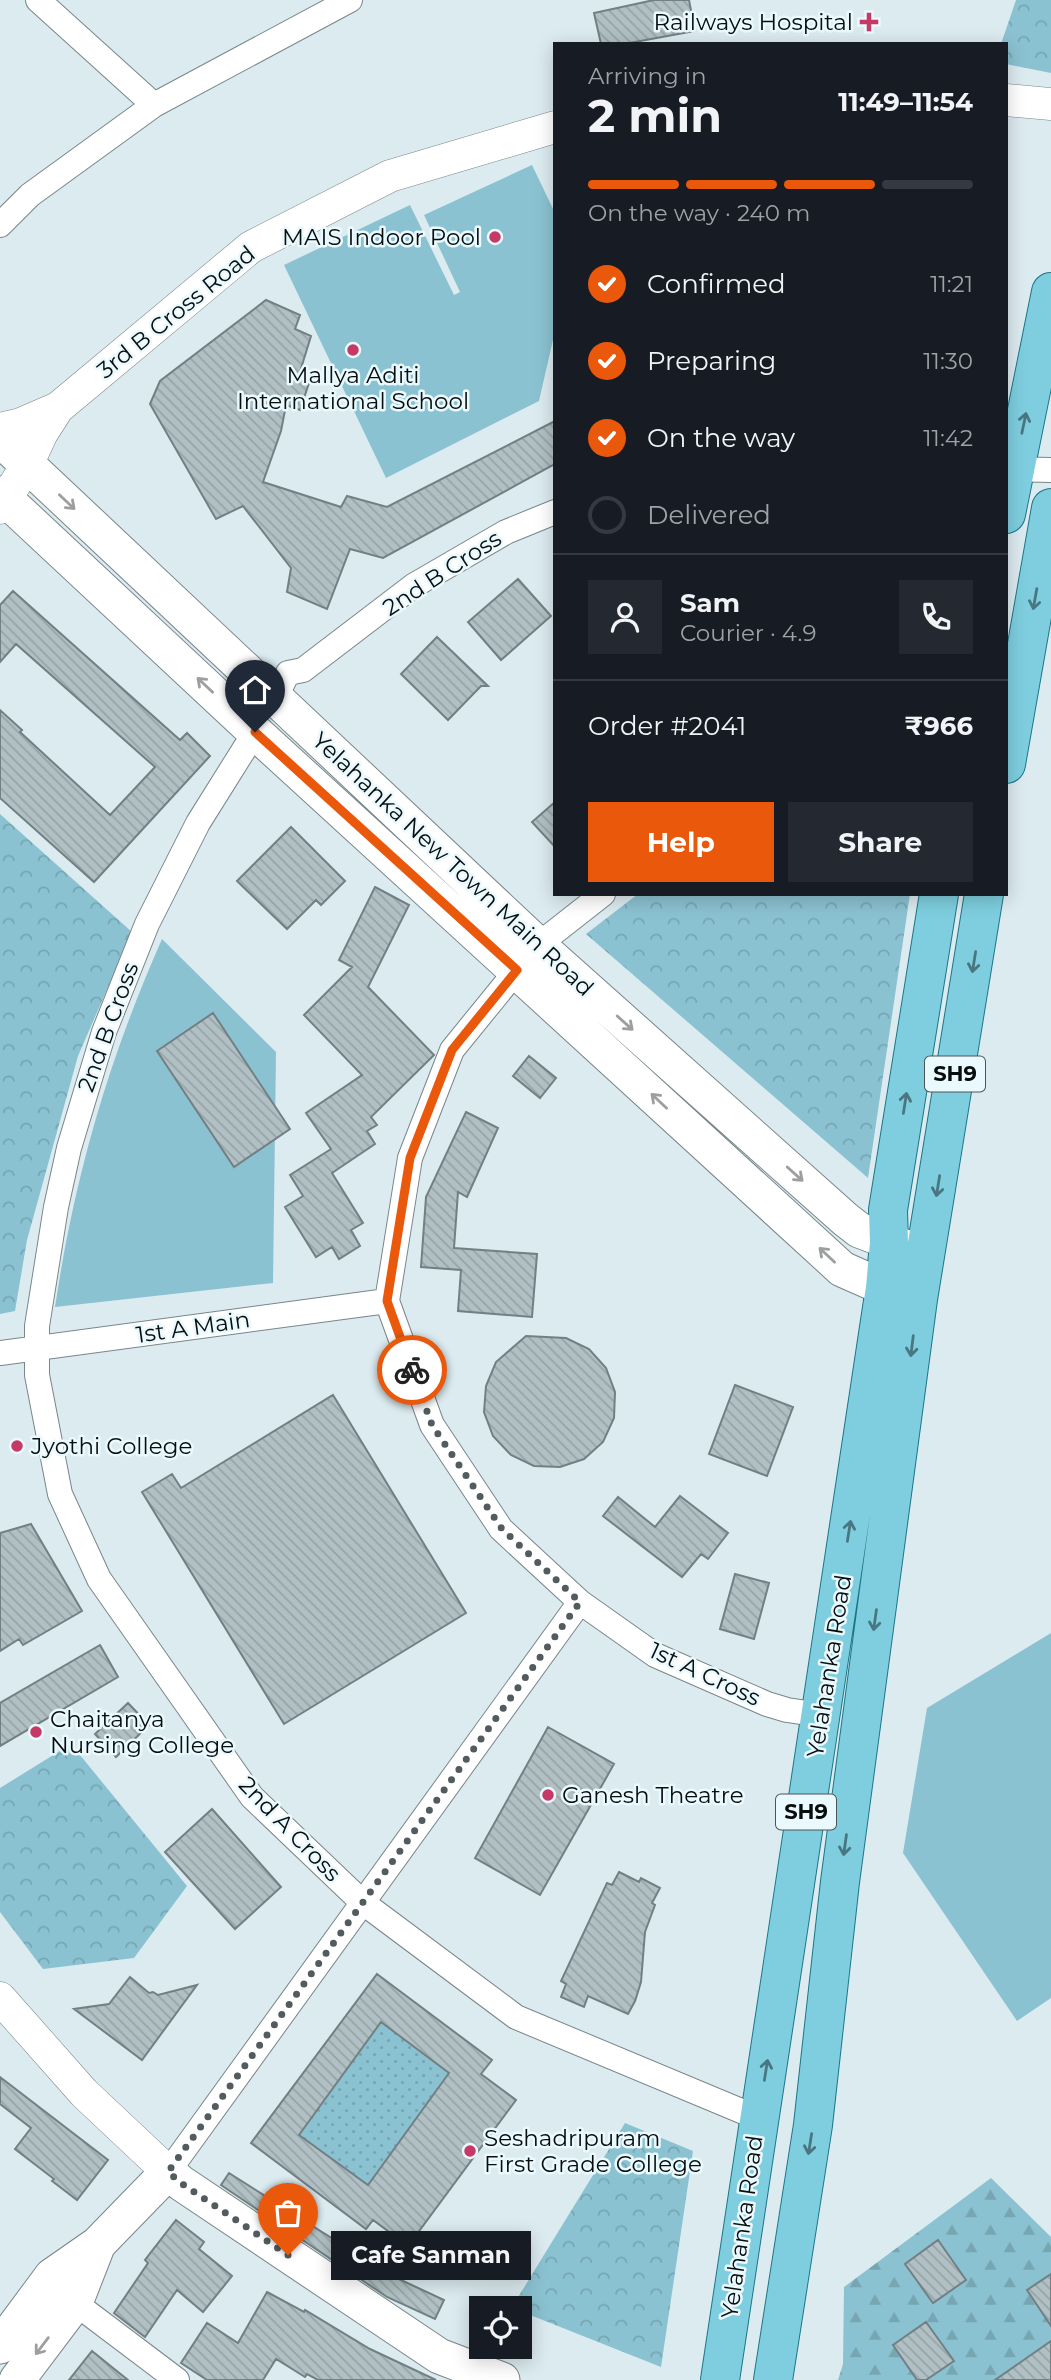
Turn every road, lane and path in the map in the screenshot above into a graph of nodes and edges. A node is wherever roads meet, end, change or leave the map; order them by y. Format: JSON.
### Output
{"nodes":[{"id":1,"x":38,"y":0,"type":"edge"},
{"id":2,"x":350,"y":0,"type":"edge"},
{"id":3,"x":1008,"y":100,"type":"edge"},
{"id":4,"x":1051,"y":104,"type":"edge"},
{"id":5,"x":154,"y":105,"type":"junction"},
{"id":6,"x":553,"y":128,"type":"edge"},
{"id":7,"x":0,"y":225,"type":"edge"},
{"id":8,"x":1051,"y":292,"type":"edge"},
{"id":9,"x":58,"y":408,"type":"junction"},
{"id":10,"x":0,"y":429,"type":"edge"},
{"id":11,"x":0,"y":439,"type":"edge"},
{"id":12,"x":27,"y":465,"type":"junction"},
{"id":13,"x":1024,"y":469,"type":"edge"},
{"id":14,"x":2,"y":500,"type":"edge"},
{"id":15,"x":1051,"y":508,"type":"edge"},
{"id":16,"x":1008,"y":509,"type":"edge"},
{"id":17,"x":553,"y":513,"type":"edge"},
{"id":18,"x":275,"y":698,"type":"junction"},
{"id":19,"x":255,"y":732,"type":"junction"},
{"id":20,"x":1008,"y":753,"type":"edge"},
{"id":21,"x":601,"y":896,"type":"edge"},
{"id":22,"x":939,"y":896,"type":"edge"},
{"id":23,"x":985,"y":896,"type":"edge"},
{"id":24,"x":527,"y":957,"type":"junction"},
{"id":25,"x":889,"y":1243,"type":"junction"},
{"id":26,"x":925,"y":1254,"type":"junction"},
{"id":27,"x":902,"y":1293,"type":"junction"},
{"id":28,"x":387,"y":1301,"type":"junction"},
{"id":29,"x":37,"y":1348,"type":"junction"},
{"id":30,"x":0,"y":1353,"type":"edge"},
{"id":31,"x":580,"y":1602,"type":"junction"},
{"id":32,"x":804,"y":1713,"type":"junction"},
{"id":33,"x":362,"y":1902,"type":"junction"},
{"id":34,"x":0,"y":1998,"type":"edge"},
{"id":35,"x":758,"y":2118,"type":"junction"},
{"id":36,"x":168,"y":2172,"type":"junction"},
{"id":37,"x":98,"y":2244,"type":"junction"},
{"id":38,"x":75,"y":2303,"type":"junction"},
{"id":39,"x":0,"y":2346,"type":"edge"},
{"id":40,"x":17,"y":2380,"type":"edge"},
{"id":41,"x":177,"y":2380,"type":"edge"},
{"id":42,"x":502,"y":2380,"type":"edge"},
{"id":43,"x":720,"y":2380,"type":"edge"},
{"id":44,"x":773,"y":2380,"type":"edge"}],
"edges":[{"from":1,"to":5,"type":"street"},
{"from":2,"to":5,"type":"street"},
{"from":3,"to":4,"type":"street"},
{"from":5,"to":7,"type":"street"},
{"from":6,"to":9,"type":"street","name":"3rd B Cross Road"},
{"from":13,"to":8,"type":"main road","one_way":true},
{"from":9,"to":10,"type":"street"},
{"from":9,"to":12,"type":"street","name":"3rd B Cross Road"},
{"from":11,"to":12,"type":"main road","name":"Yelahanka New Town Main Road"},
{"from":12,"to":14,"type":"street","name":"3rd B Cross Road"},
{"from":12,"to":18,"type":"main road","name":"Yelahanka New Town Main Road","one_way":true},
{"from":13,"to":16,"type":"main road"},
{"from":19,"to":14,"type":"main road","name":"Yelahanka New Town Main Road","one_way":true},
{"from":15,"to":20,"type":"main road","one_way":true},
{"from":17,"to":18,"type":"street","name":"2nd B Cross"},
{"from":18,"to":24,"type":"main road","name":"Yelahanka New Town Main Road"},
{"from":19,"to":24,"type":"main road","name":"Yelahanka New Town Main Road"},
{"from":19,"to":29,"type":"street","name":"2nd B Cross"},
{"from":21,"to":24,"type":"street"},
{"from":25,"to":22,"type":"main road","number":"SH9","one_way":true},
{"from":23,"to":26,"type":"main road","number":"SH9","one_way":true},
{"from":24,"to":25,"type":"main road","name":"Yelahanka New Town Main Road","one_way":true},
{"from":27,"to":24,"type":"main road","name":"Yelahanka New Town Main Road","one_way":true},
{"from":24,"to":28,"type":"street"},
{"from":25,"to":26,"type":"main road","name":"Yelahanka New Town Main Road"},
{"from":25,"to":27,"type":"main road","name":"Yelahanka Road","number":"SH9"},
{"from":26,"to":27,"type":"main road","name":"Yelahanka Road","number":"SH9"},
{"from":32,"to":27,"type":"main road","name":"Yelahanka Road","number":"SH9","one_way":true},
{"from":27,"to":44,"type":"main road","name":"Yelahanka Road","number":"SH9","one_way":true},
{"from":28,"to":29,"type":"street","name":"1st A Main"},
{"from":28,"to":31,"type":"street","name":"1st A Cross"},
{"from":29,"to":30,"type":"street","name":"1st A Main"},
{"from":29,"to":33,"type":"street","name":"2nd A Cross"},
{"from":31,"to":32,"type":"street","name":"1st A Cross"},
{"from":31,"to":33,"type":"street"},
{"from":35,"to":32,"type":"main road","name":"Yelahanka Road","number":"SH9","one_way":true},
{"from":33,"to":35,"type":"street","name":"2nd A Cross"},
{"from":33,"to":36,"type":"street"},
{"from":34,"to":36,"type":"street"},
{"from":35,"to":43,"type":"main road","name":"Yelahanka Road","number":"SH9"},
{"from":36,"to":37,"type":"main road"},
{"from":36,"to":42,"type":"main road"},
{"from":37,"to":38,"type":"main road"},
{"from":37,"to":39,"type":"main road"},
{"from":38,"to":40,"type":"main road","one_way":true},
{"from":38,"to":41,"type":"street"}]}
